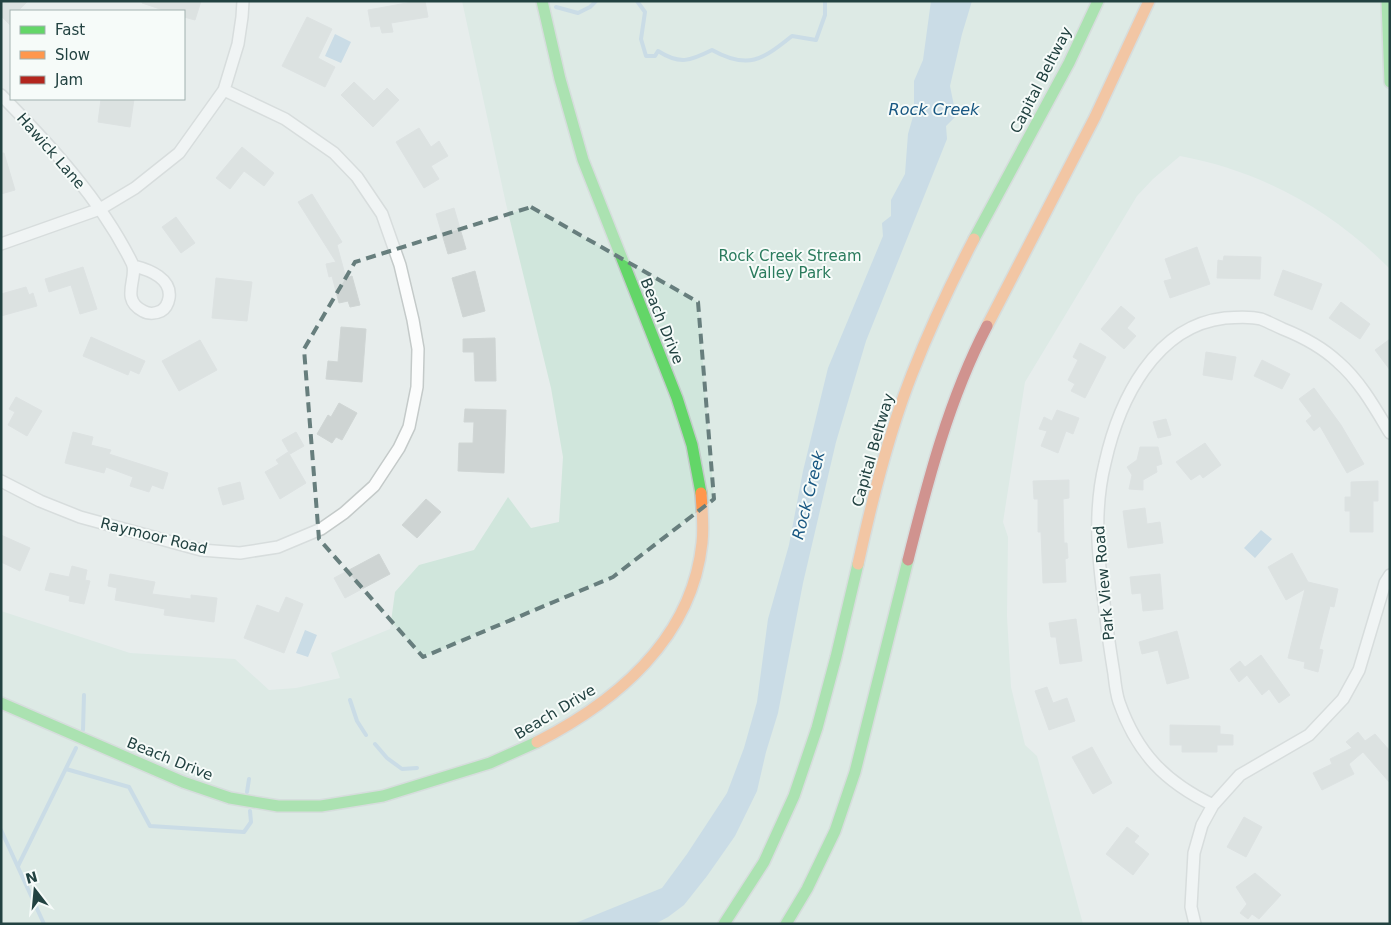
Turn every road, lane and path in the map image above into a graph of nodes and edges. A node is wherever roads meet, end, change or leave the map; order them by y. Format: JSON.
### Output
{"nodes":[{"id":1,"x":243,"y":1,"type":"edge"},
{"id":2,"x":542,"y":1,"type":"edge"},
{"id":3,"x":1098,"y":1,"type":"edge"},
{"id":4,"x":1149,"y":1,"type":"edge"},
{"id":5,"x":1387,"y":2,"type":"edge"},
{"id":6,"x":1390,"y":82,"type":"edge"},
{"id":7,"x":224,"y":90,"type":"junction"},
{"id":8,"x":1,"y":96,"type":"edge"},
{"id":9,"x":100,"y":209,"type":"junction"},
{"id":10,"x":1,"y":244,"type":"edge"},
{"id":11,"x":134,"y":266,"type":"dead end"},
{"id":12,"x":1390,"y":433,"type":"edge"},
{"id":13,"x":1,"y":482,"type":"edge"},
{"id":14,"x":1390,"y":575,"type":"edge"},
{"id":15,"x":1,"y":703,"type":"edge"},
{"id":16,"x":1213,"y":805,"type":"junction"},
{"id":17,"x":724,"y":924,"type":"edge"},
{"id":18,"x":786,"y":924,"type":"edge"},
{"id":19,"x":1195,"y":924,"type":"edge"}],
"edges":[{"from":1,"to":7,"type":"street"},
{"from":2,"to":15,"type":"main road","name":"Beach Drive"},
{"from":3,"to":17,"type":"main road","name":"Capital Beltway"},
{"from":4,"to":18,"type":"main road"},
{"from":5,"to":6,"type":"main road"},
{"from":7,"to":9,"type":"street"},
{"from":7,"to":13,"type":"street","name":"Raymoor Road"},
{"from":8,"to":9,"type":"street","name":"Hawick Lane"},
{"from":9,"to":10,"type":"street"},
{"from":9,"to":11,"type":"street","name":"Hawick Lane"},
{"from":12,"to":16,"type":"street","name":"Park View Road"},
{"from":14,"to":16,"type":"street"},
{"from":16,"to":19,"type":"street"}]}
